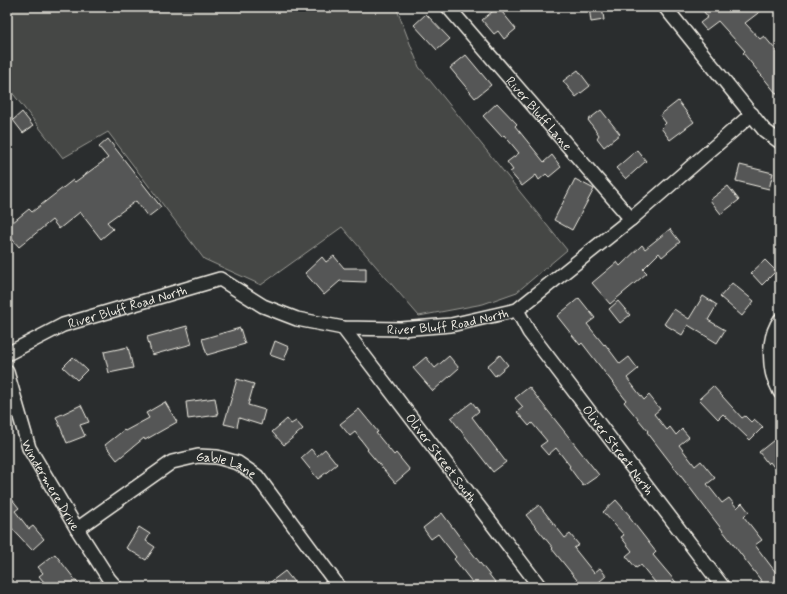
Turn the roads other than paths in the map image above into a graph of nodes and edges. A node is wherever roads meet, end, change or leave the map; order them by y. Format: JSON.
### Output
{"nodes":[{"id":1,"x":448,"y":7,"type":"edge"},
{"id":2,"x":665,"y":7,"type":"edge"},
{"id":3,"x":752,"y":114,"type":"junction"},
{"id":4,"x":780,"y":142,"type":"edge"},
{"id":5,"x":632,"y":219,"type":"junction"},
{"id":6,"x":517,"y":310,"type":"junction"},
{"id":7,"x":780,"y":320,"type":"edge"},
{"id":8,"x":343,"y":328,"type":"junction"},
{"id":9,"x":7,"y":354,"type":"edge"},
{"id":10,"x":7,"y":372,"type":"edge"},
{"id":11,"x":780,"y":392,"type":"edge"},
{"id":12,"x":77,"y":529,"type":"junction"},
{"id":13,"x":116,"y":587,"type":"edge"},
{"id":14,"x":339,"y":587,"type":"edge"},
{"id":15,"x":540,"y":587,"type":"edge"},
{"id":16,"x":723,"y":587,"type":"edge"}],
"edges":[{"from":1,"to":5,"type":"street","name":"River Bluff Lane"},
{"from":2,"to":3,"type":"street"},
{"from":3,"to":4,"type":"street"},
{"from":3,"to":5,"type":"street","name":"River Bluff Road North"},
{"from":5,"to":6,"type":"street","name":"River Bluff Road North"},
{"from":6,"to":8,"type":"street","name":"River Bluff Road North"},
{"from":6,"to":16,"type":"street","name":"Oliver Street North"},
{"from":7,"to":11,"type":"street"},
{"from":8,"to":9,"type":"street","name":"River Bluff Road North"},
{"from":8,"to":15,"type":"street","name":"Oliver Street South"},
{"from":10,"to":12,"type":"street","name":"Windermere Drive"},
{"from":12,"to":13,"type":"street","name":"Windermere Drive"},
{"from":12,"to":14,"type":"street","name":"Gable Lane"}]}
